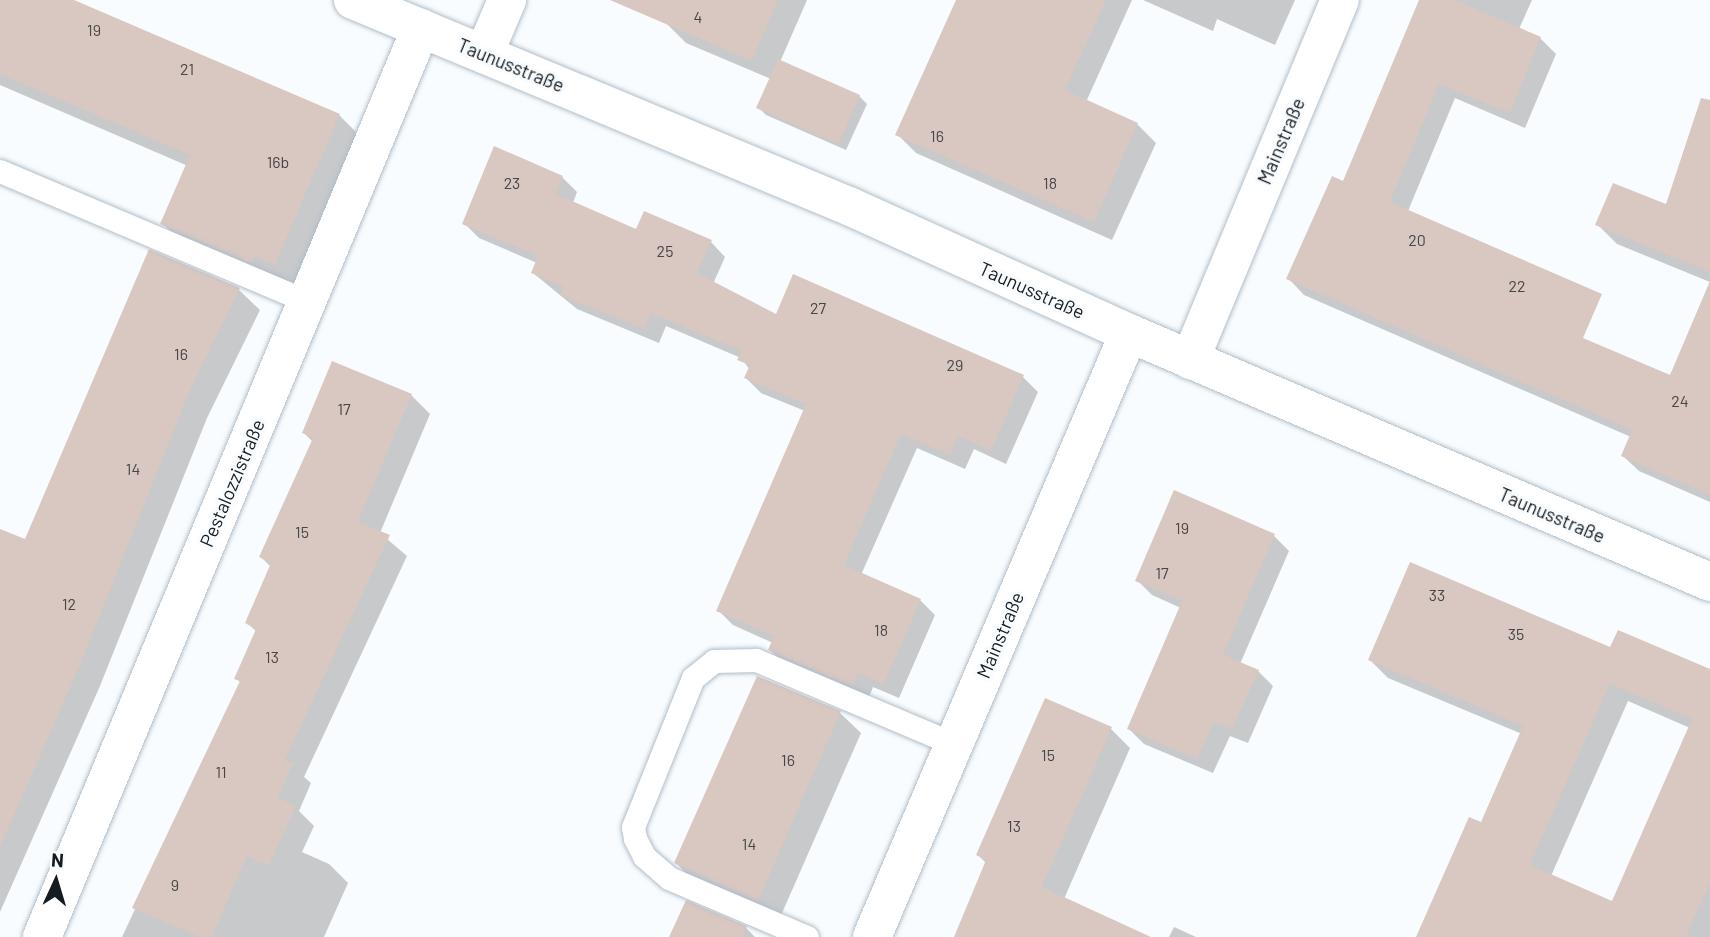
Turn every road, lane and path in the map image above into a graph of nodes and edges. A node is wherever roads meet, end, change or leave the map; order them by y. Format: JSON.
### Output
{"nodes":[{"id":1,"x":353,"y":0,"type":"edge"},
{"id":2,"x":507,"y":0,"type":"edge"},
{"id":3,"x":1340,"y":0,"type":"edge"},
{"id":4,"x":421,"y":28,"type":"junction"},
{"id":5,"x":484,"y":54,"type":"junction"},
{"id":6,"x":0,"y":171,"type":"edge"},
{"id":7,"x":309,"y":302,"type":"junction"},
{"id":8,"x":1129,"y":333,"type":"junction"},
{"id":9,"x":1190,"y":360,"type":"junction"},
{"id":10,"x":1710,"y":582,"type":"edge"},
{"id":11,"x":954,"y":744,"type":"junction"},
{"id":12,"x":42,"y":937,"type":"edge"},
{"id":13,"x":807,"y":937,"type":"edge"},
{"id":14,"x":872,"y":937,"type":"edge"}],
"edges":[{"from":1,"to":4,"type":"street","name":"Taunusstraße"},
{"from":2,"to":5,"type":"street"},
{"from":3,"to":9,"type":"street","name":"Mainstraße"},
{"from":4,"to":5,"type":"street","name":"Taunusstraße"},
{"from":4,"to":7,"type":"street","name":"Pestalozzistraße"},
{"from":5,"to":8,"type":"street","name":"Taunusstraße"},
{"from":6,"to":7,"type":"lane"},
{"from":7,"to":12,"type":"street","name":"Pestalozzistraße"},
{"from":8,"to":9,"type":"street","name":"Taunusstraße"},
{"from":8,"to":11,"type":"street","name":"Mainstraße"},
{"from":9,"to":10,"type":"street","name":"Taunusstraße"},
{"from":11,"to":13,"type":"lane"},
{"from":11,"to":14,"type":"street","name":"Mainstraße"}]}
